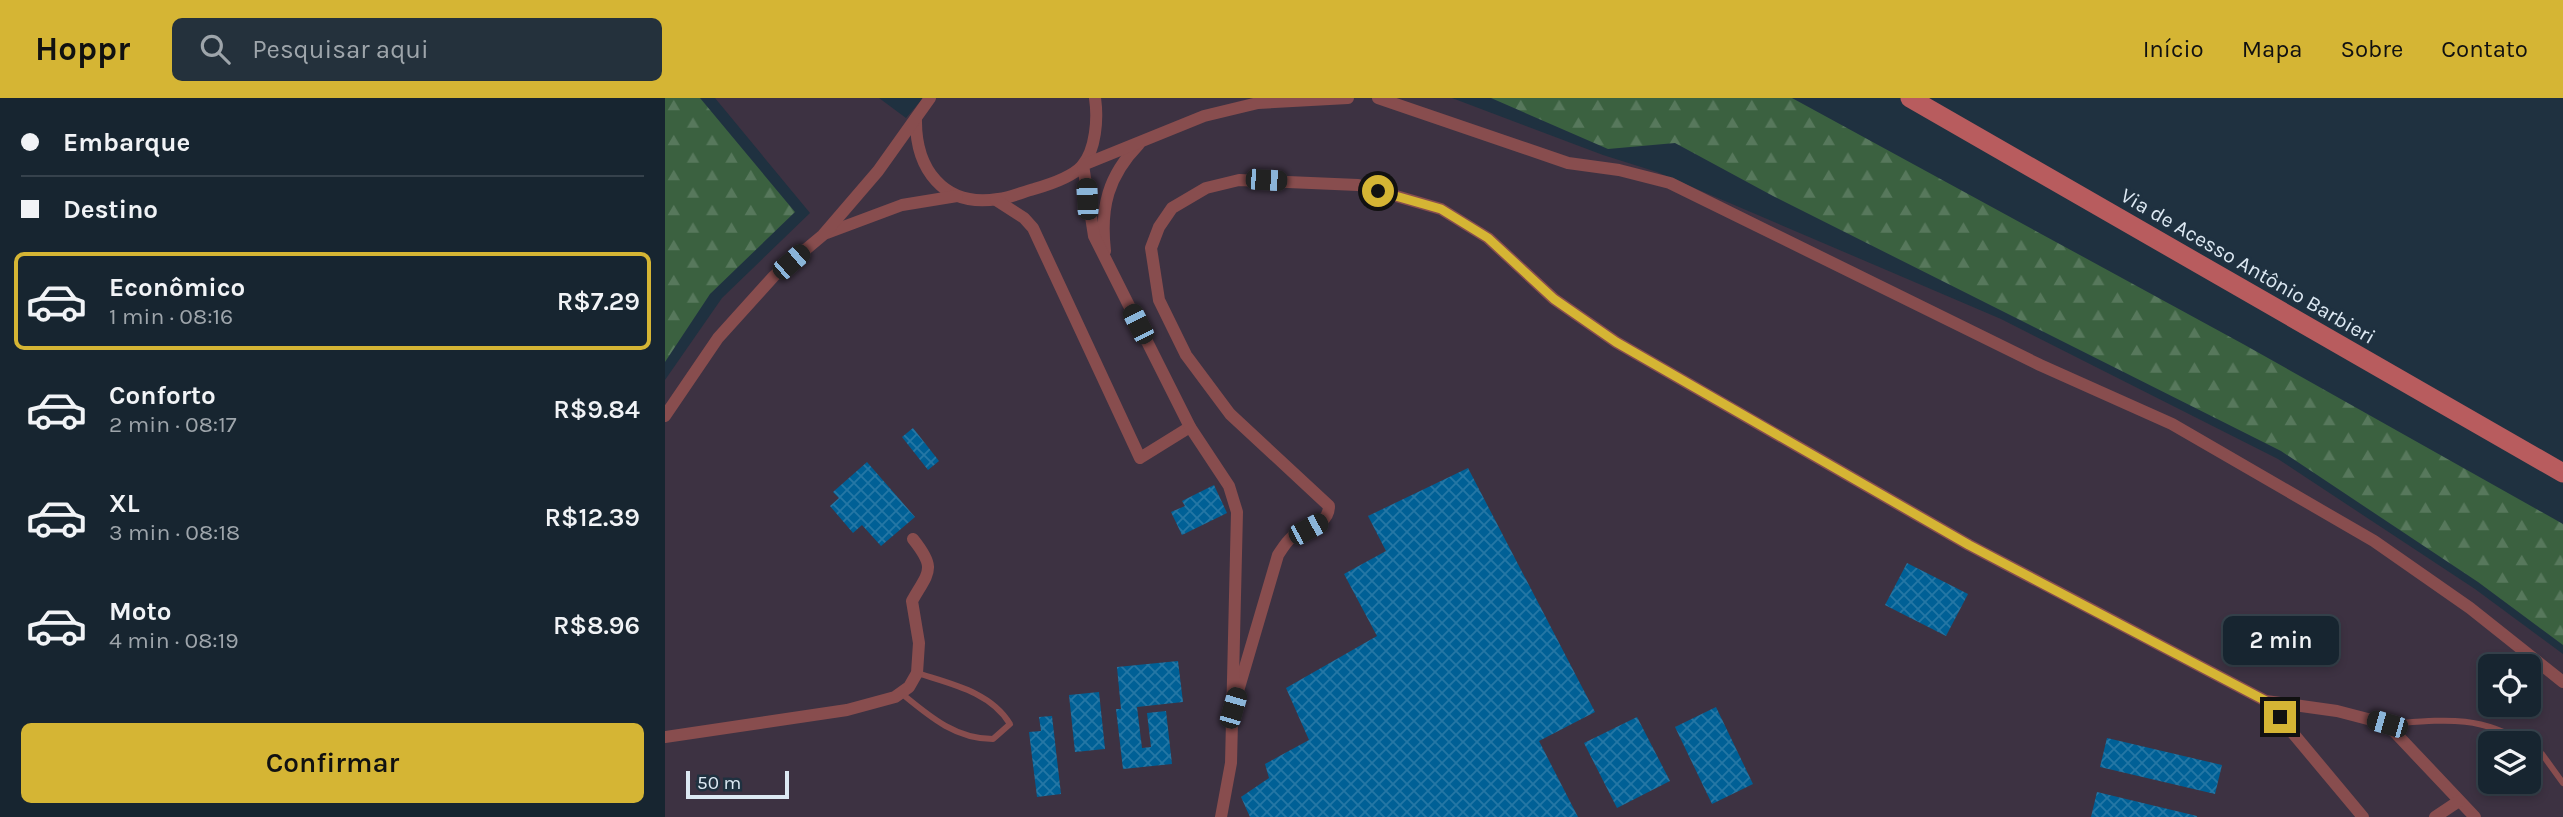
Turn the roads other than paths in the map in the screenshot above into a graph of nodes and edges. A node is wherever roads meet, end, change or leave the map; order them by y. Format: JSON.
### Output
{"nodes":[{"id":1,"x":930,"y":98,"type":"edge"},
{"id":2,"x":1095,"y":98,"type":"edge"},
{"id":3,"x":1348,"y":98,"type":"edge"},
{"id":4,"x":1378,"y":98,"type":"edge"},
{"id":5,"x":1910,"y":98,"type":"edge"},
{"id":6,"x":916,"y":118,"type":"junction"},
{"id":7,"x":1142,"y":141,"type":"junction"},
{"id":8,"x":1083,"y":165,"type":"junction"},
{"id":9,"x":957,"y":196,"type":"junction"},
{"id":10,"x":996,"y":200,"type":"junction"},
{"id":11,"x":823,"y":234,"type":"junction"},
{"id":12,"x":1105,"y":258,"type":"junction"},
{"id":13,"x":665,"y":416,"type":"edge"},
{"id":14,"x":1190,"y":427,"type":"junction"},
{"id":15,"x":2563,"y":473,"type":"edge"},
{"id":16,"x":913,"y":539,"type":"dead end"},
{"id":17,"x":917,"y":673,"type":"junction"},
{"id":18,"x":2563,"y":682,"type":"edge"},
{"id":19,"x":901,"y":693,"type":"junction"},
{"id":20,"x":2266,"y":701,"type":"junction"},
{"id":21,"x":1233,"y":708,"type":"junction"},
{"id":22,"x":2387,"y":724,"type":"junction"},
{"id":23,"x":2498,"y":731,"type":"edge"},
{"id":24,"x":665,"y":737,"type":"edge"},
{"id":25,"x":2541,"y":753,"type":"edge"},
{"id":26,"x":2563,"y":783,"type":"edge"},
{"id":27,"x":2459,"y":801,"type":"junction"},
{"id":28,"x":1221,"y":817,"type":"edge"},
{"id":29,"x":2363,"y":817,"type":"edge"},
{"id":30,"x":2435,"y":817,"type":"edge"},
{"id":31,"x":2475,"y":817,"type":"edge"}],
"edges":[{"from":1,"to":6,"type":"street"},
{"from":2,"to":8,"type":"street"},
{"from":3,"to":7,"type":"street"},
{"from":4,"to":18,"type":"street"},
{"from":5,"to":15,"type":"main road","name":"Via de Acesso Antônio Barbieri"},
{"from":6,"to":9,"type":"street"},
{"from":6,"to":11,"type":"street"},
{"from":7,"to":8,"type":"street"},
{"from":7,"to":12,"type":"street"},
{"from":8,"to":10,"type":"street"},
{"from":8,"to":12,"type":"street"},
{"from":9,"to":10,"type":"street"},
{"from":9,"to":11,"type":"street"},
{"from":10,"to":14,"type":"street"},
{"from":11,"to":13,"type":"street"},
{"from":12,"to":14,"type":"street"},
{"from":14,"to":21,"type":"street"},
{"from":16,"to":17,"type":"street"},
{"from":17,"to":19,"type":"street"},
{"from":17,"to":19,"type":"lane"},
{"from":19,"to":24,"type":"street"},
{"from":20,"to":21,"type":"street"},
{"from":20,"to":22,"type":"street"},
{"from":20,"to":29,"type":"street"},
{"from":21,"to":28,"type":"street"},
{"from":22,"to":23,"type":"lane"},
{"from":22,"to":27,"type":"street"},
{"from":25,"to":26,"type":"lane"},
{"from":27,"to":30,"type":"street"},
{"from":27,"to":31,"type":"street"}]}
